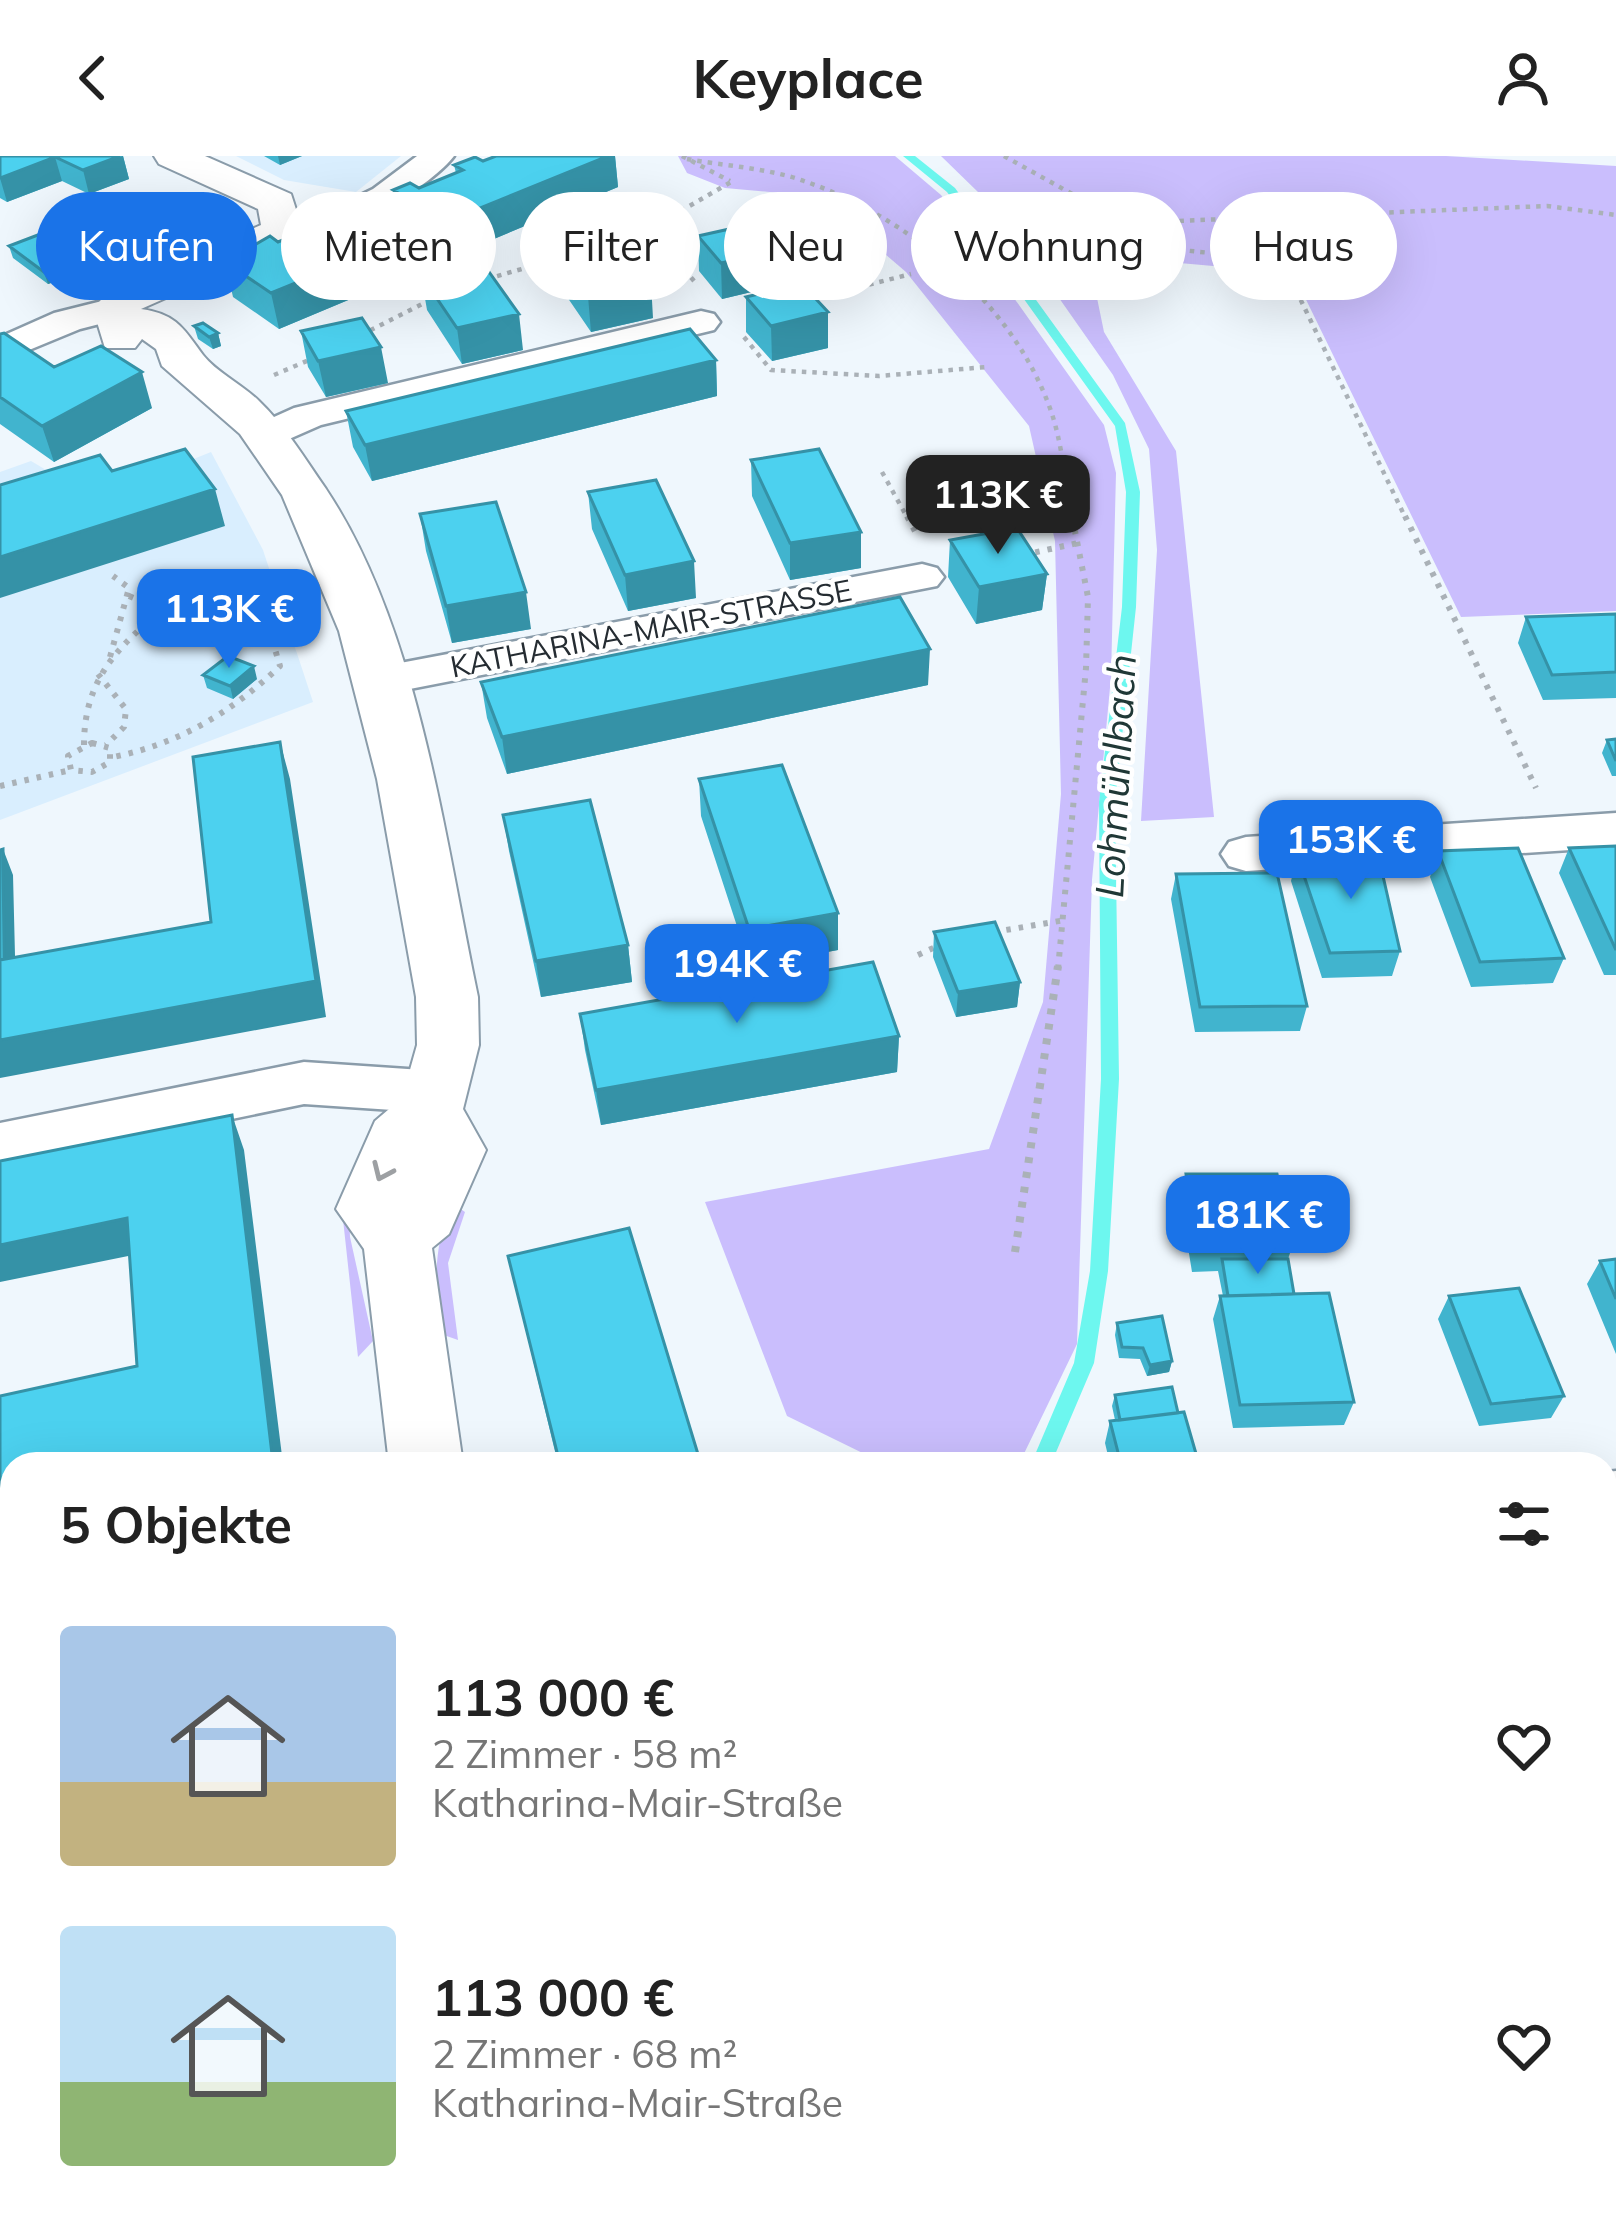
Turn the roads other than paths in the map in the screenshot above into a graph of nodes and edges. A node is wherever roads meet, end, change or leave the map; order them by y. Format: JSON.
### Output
{"nodes":[{"id":1,"x":437,"y":156,"type":"edge"},
{"id":2,"x":189,"y":165,"type":"edge"},
{"id":3,"x":392,"y":192,"type":"edge"},
{"id":4,"x":281,"y":220,"type":"joint"},
{"id":5,"x":115,"y":315,"type":"junction"},
{"id":6,"x":715,"y":321,"type":"road end"},
{"id":7,"x":0,"y":351,"type":"edge"},
{"id":8,"x":266,"y":435,"type":"junction"},
{"id":9,"x":930,"y":575,"type":"road end"},
{"id":10,"x":379,"y":681,"type":"junction"},
{"id":11,"x":1616,"y":830,"type":"edge"},
{"id":12,"x":1246,"y":854,"type":"dead end"},
{"id":13,"x":434,"y":1101,"type":"junction"},
{"id":14,"x":0,"y":1145,"type":"edge"},
{"id":15,"x":424,"y":1452,"type":"edge"}],
"edges":[{"from":1,"to":3,"type":"street"},
{"from":2,"to":4,"type":"street"},
{"from":4,"to":5,"type":"street"},
{"from":5,"to":7,"type":"street"},
{"from":5,"to":8,"type":"street"},
{"from":6,"to":8,"type":"street"},
{"from":8,"to":10,"type":"street"},
{"from":9,"to":10,"type":"street","name":"KATHARINA-MAIR-STRASSE"},
{"from":10,"to":13,"type":"street"},
{"from":11,"to":12,"type":"street"},
{"from":13,"to":14,"type":"street"},
{"from":13,"to":15,"type":"street"}]}
